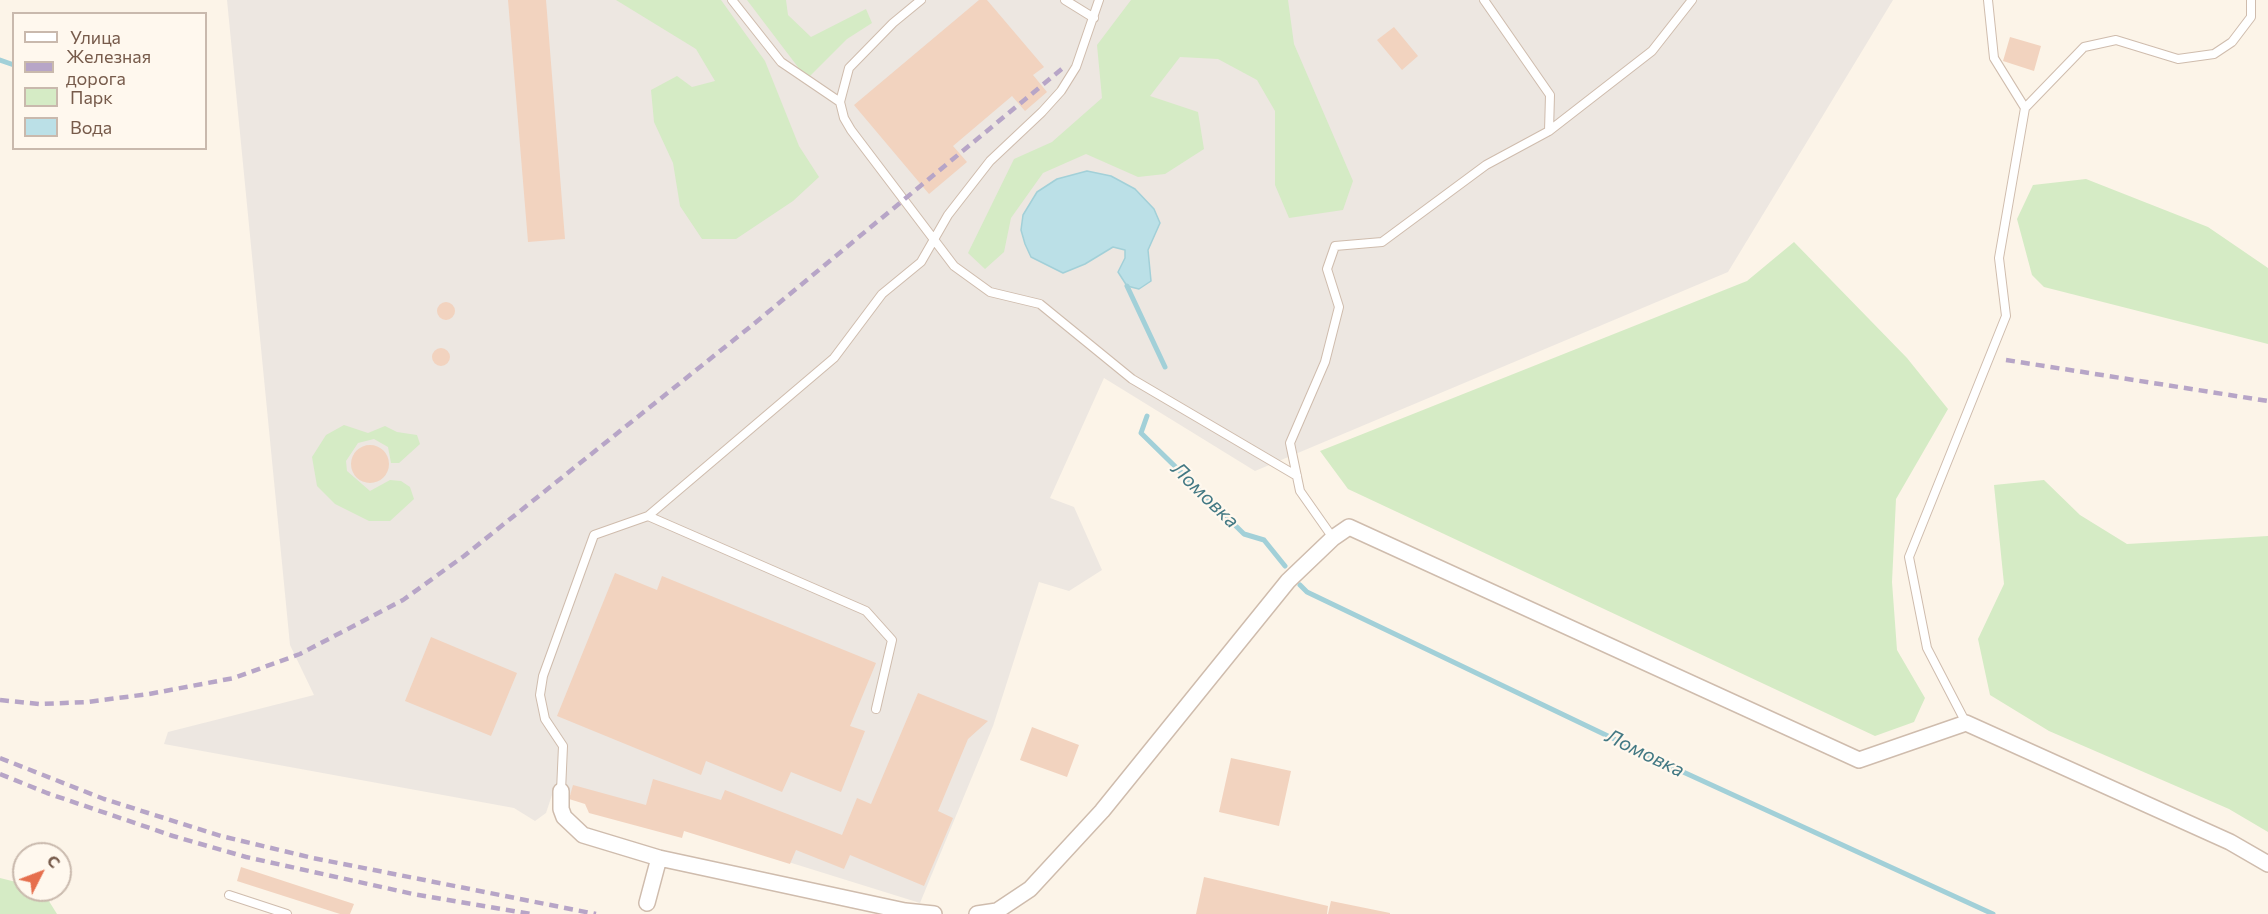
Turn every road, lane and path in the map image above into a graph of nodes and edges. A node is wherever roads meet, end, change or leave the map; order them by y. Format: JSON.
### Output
{"nodes":[{"id":1,"x":732,"y":0,"type":"edge"},
{"id":2,"x":921,"y":0,"type":"edge"},
{"id":3,"x":1065,"y":0,"type":"edge"},
{"id":4,"x":1098,"y":0,"type":"edge"},
{"id":5,"x":1484,"y":0,"type":"edge"},
{"id":6,"x":1692,"y":0,"type":"edge"},
{"id":7,"x":1988,"y":0,"type":"edge"},
{"id":8,"x":2251,"y":0,"type":"edge"},
{"id":9,"x":1094,"y":18,"type":"junction"},
{"id":10,"x":840,"y":102,"type":"junction"},
{"id":11,"x":2025,"y":108,"type":"junction"},
{"id":12,"x":1549,"y":131,"type":"junction"},
{"id":13,"x":933,"y":238,"type":"junction"},
{"id":14,"x":1297,"y":476,"type":"junction"},
{"id":15,"x":648,"y":516,"type":"junction"},
{"id":16,"x":1333,"y":538,"type":"junction"},
{"id":17,"x":876,"y":709,"type":"dead end"},
{"id":18,"x":1965,"y":723,"type":"junction"},
{"id":19,"x":561,"y":791,"type":"joint"},
{"id":20,"x":659,"y":858,"type":"junction"},
{"id":21,"x":2268,"y":864,"type":"edge"},
{"id":22,"x":229,"y":895,"type":"dead end"},
{"id":23,"x":647,"y":903,"type":"dead end"},
{"id":24,"x":287,"y":914,"type":"edge"},
{"id":25,"x":934,"y":914,"type":"edge"},
{"id":26,"x":977,"y":914,"type":"edge"}],
"edges":[{"from":1,"to":10,"type":"lane"},
{"from":2,"to":10,"type":"lane"},
{"from":3,"to":9,"type":"lane"},
{"from":4,"to":9,"type":"lane"},
{"from":5,"to":12,"type":"lane"},
{"from":6,"to":12,"type":"lane"},
{"from":7,"to":11,"type":"lane"},
{"from":8,"to":11,"type":"lane"},
{"from":9,"to":13,"type":"lane"},
{"from":10,"to":13,"type":"lane"},
{"from":11,"to":18,"type":"lane"},
{"from":12,"to":14,"type":"lane"},
{"from":13,"to":14,"type":"lane"},
{"from":13,"to":15,"type":"lane"},
{"from":14,"to":16,"type":"lane"},
{"from":15,"to":17,"type":"lane"},
{"from":15,"to":19,"type":"lane"},
{"from":16,"to":18,"type":"street"},
{"from":16,"to":26,"type":"street"},
{"from":18,"to":21,"type":"street"},
{"from":19,"to":20,"type":"street"},
{"from":20,"to":23,"type":"street"},
{"from":20,"to":25,"type":"street"},
{"from":22,"to":24,"type":"lane"}]}
